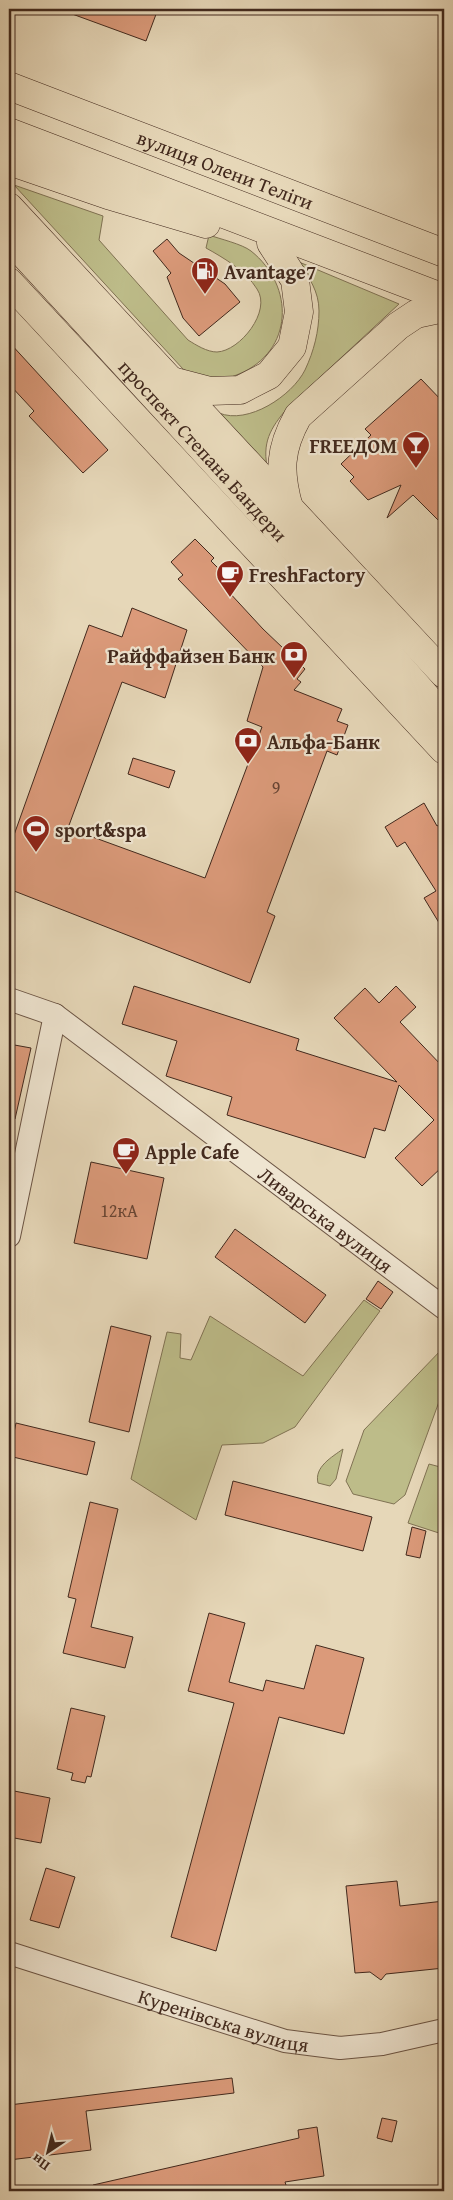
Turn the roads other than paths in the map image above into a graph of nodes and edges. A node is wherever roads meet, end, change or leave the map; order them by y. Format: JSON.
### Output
{"nodes":[{"id":1,"x":9,"y":75,"type":"edge"},
{"id":2,"x":9,"y":86,"type":"edge"},
{"id":3,"x":119,"y":130,"type":"junction"},
{"id":4,"x":9,"y":132,"type":"edge"},
{"id":5,"x":9,"y":161,"type":"edge"},
{"id":6,"x":9,"y":206,"type":"edge"},
{"id":7,"x":22,"y":242,"type":"edge"},
{"id":8,"x":270,"y":243,"type":"junction"},
{"id":9,"x":444,"y":253,"type":"edge"},
{"id":10,"x":357,"y":264,"type":"junction"},
{"id":11,"x":9,"y":282,"type":"edge"},
{"id":12,"x":444,"y":298,"type":"edge"},
{"id":13,"x":444,"y":308,"type":"edge"},
{"id":14,"x":168,"y":380,"type":"junction"},
{"id":15,"x":289,"y":508,"type":"junction"},
{"id":16,"x":444,"y":674,"type":"edge"},
{"id":17,"x":444,"y":717,"type":"edge"},
{"id":18,"x":444,"y":750,"type":"edge"},
{"id":19,"x":9,"y":999,"type":"edge"},
{"id":20,"x":55,"y":1015,"type":"junction"},
{"id":21,"x":9,"y":1236,"type":"edge"},
{"id":22,"x":444,"y":1308,"type":"edge"},
{"id":23,"x":9,"y":1954,"type":"edge"},
{"id":24,"x":444,"y":2030,"type":"edge"}],
"edges":[{"from":1,"to":3,"type":"main road"},
{"from":2,"to":3,"type":"main road","name":"вулиця Олени Теліги"},
{"from":3,"to":9,"type":"main road","name":"вулиця Олени Теліги"},
{"from":4,"to":10,"type":"main road","name":"вулиця Олени Теліги"},
{"from":5,"to":8,"type":"main road"},
{"from":6,"to":7,"type":"main road"},
{"from":7,"to":14,"type":"main road","name":"проспект Степана Бандери"},
{"from":7,"to":17,"type":"main road","name":"проспект Степана Бандери"},
{"from":8,"to":10,"type":"main road"},
{"from":8,"to":14,"type":"main road"},
{"from":10,"to":12,"type":"main road","name":"вулиця Олени Теліги"},
{"from":11,"to":18,"type":"main road"},
{"from":13,"to":15,"type":"main road"},
{"from":14,"to":15,"type":"main road","name":"проспект Степана Бандери"},
{"from":15,"to":16,"type":"main road","name":"проспект Степана Бандери"},
{"from":19,"to":20,"type":"street","name":"Ливарська вулиця"},
{"from":20,"to":21,"type":"street"},
{"from":20,"to":22,"type":"street","name":"Ливарська вулиця"},
{"from":23,"to":24,"type":"street","name":"Куренівська вулиця"}]}
